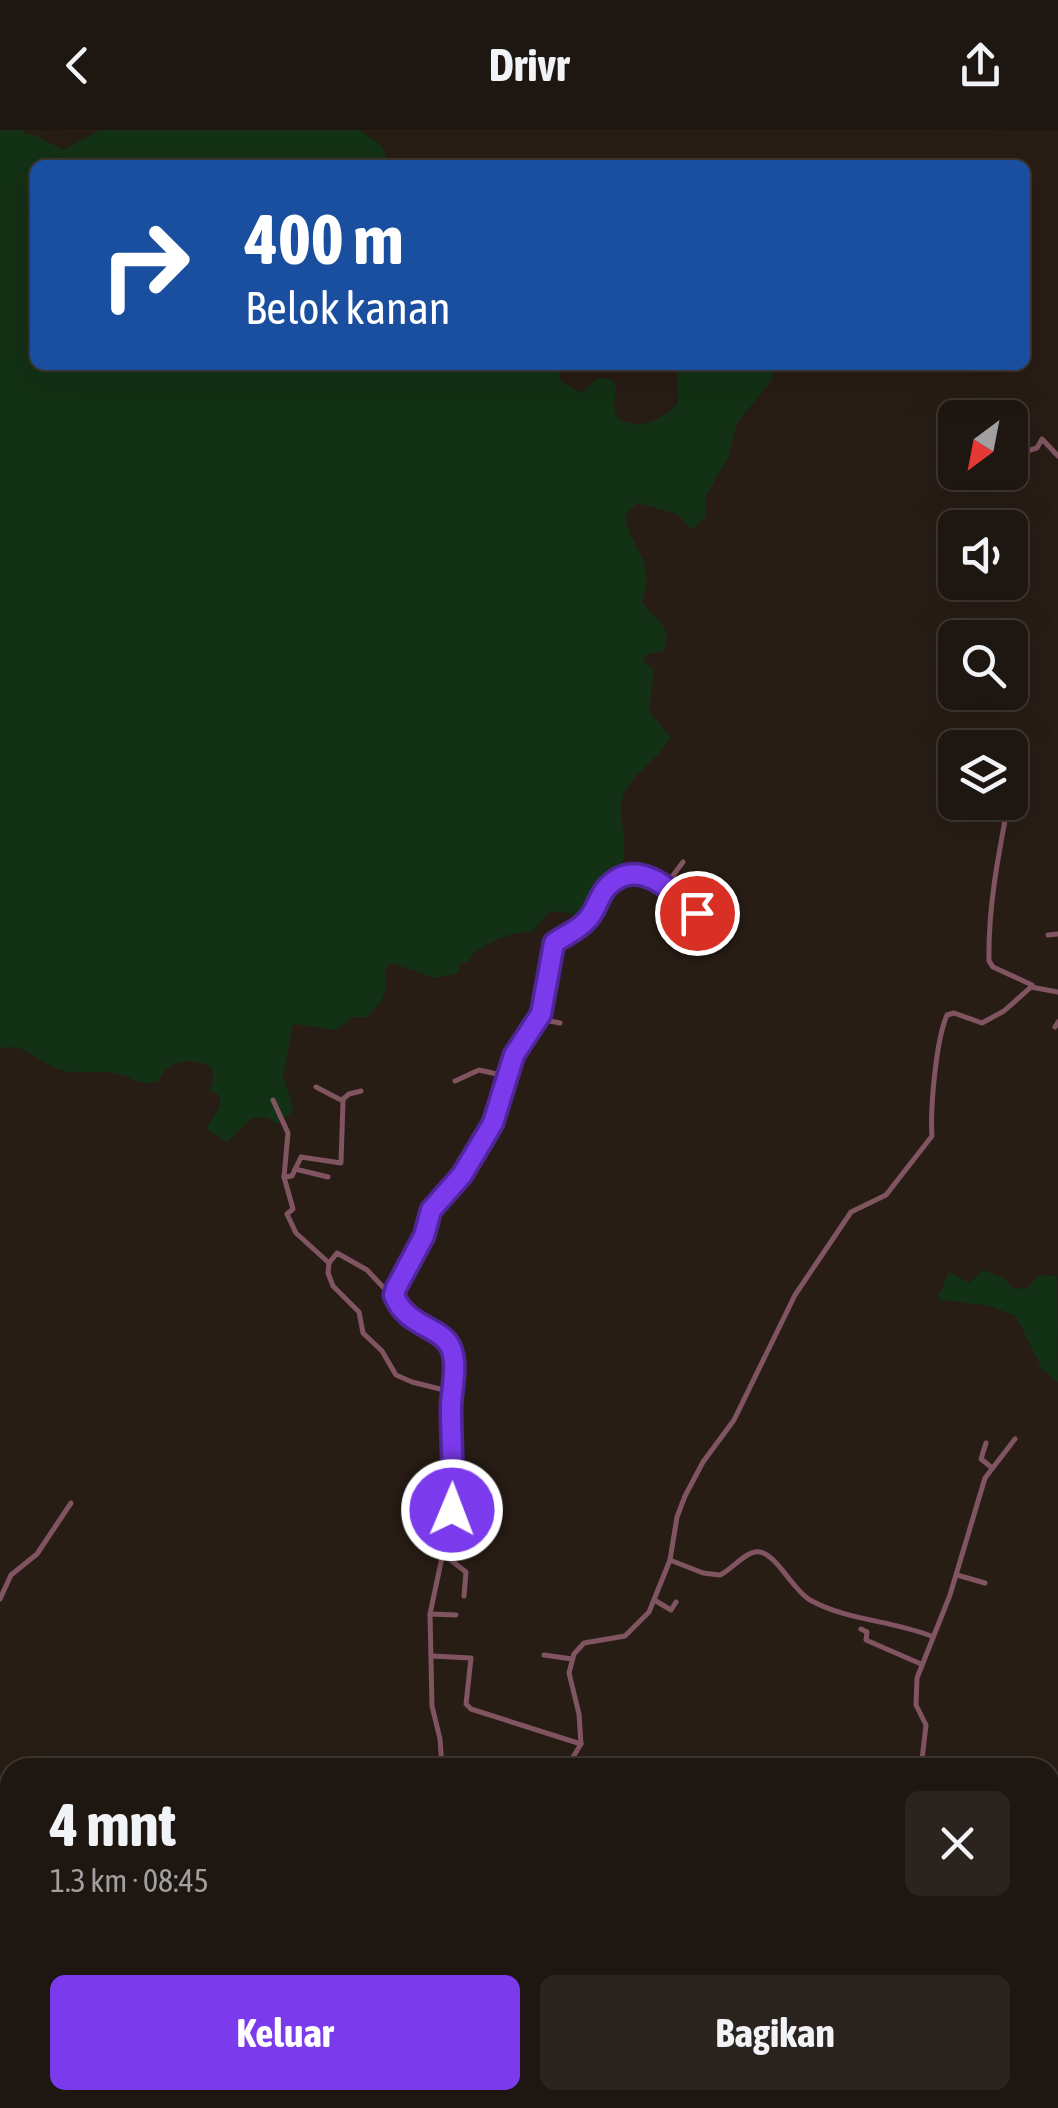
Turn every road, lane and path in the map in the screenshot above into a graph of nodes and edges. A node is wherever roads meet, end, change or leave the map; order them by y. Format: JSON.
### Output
{"nodes":[{"id":1,"x":1028,"y":451,"type":"edge"},
{"id":2,"x":1058,"y":456,"type":"edge"},
{"id":3,"x":1006,"y":820,"type":"edge"},
{"id":4,"x":683,"y":862,"type":"dead end"},
{"id":5,"x":666,"y":885,"type":"junction"},
{"id":6,"x":703,"y":918,"type":"dead end"},
{"id":7,"x":1058,"y":934,"type":"edge"},
{"id":8,"x":1048,"y":935,"type":"dead end"},
{"id":9,"x":1035,"y":987,"type":"junction"},
{"id":10,"x":1058,"y":992,"type":"edge"},
{"id":11,"x":539,"y":1018,"type":"junction"},
{"id":12,"x":560,"y":1023,"type":"dead end"},
{"id":13,"x":506,"y":1076,"type":"junction"},
{"id":14,"x":455,"y":1081,"type":"dead end"},
{"id":15,"x":316,"y":1087,"type":"dead end"},
{"id":16,"x":361,"y":1091,"type":"dead end"},
{"id":17,"x":273,"y":1100,"type":"dead end"},
{"id":18,"x":342,"y":1100,"type":"junction"},
{"id":19,"x":295,"y":1169,"type":"junction"},
{"id":20,"x":284,"y":1177,"type":"junction"},
{"id":21,"x":328,"y":1177,"type":"dead end"},
{"id":22,"x":329,"y":1263,"type":"junction"},
{"id":23,"x":394,"y":1295,"type":"junction"},
{"id":24,"x":452,"y":1392,"type":"junction"},
{"id":25,"x":1015,"y":1439,"type":"dead end"},
{"id":26,"x":986,"y":1443,"type":"dead end"},
{"id":27,"x":991,"y":1467,"type":"junction"},
{"id":28,"x":71,"y":1503,"type":"dead end"},
{"id":29,"x":442,"y":1553,"type":"junction"},
{"id":30,"x":670,"y":1560,"type":"junction"},
{"id":31,"x":957,"y":1575,"type":"junction"},
{"id":32,"x":986,"y":1582,"type":"dead end"},
{"id":33,"x":464,"y":1596,"type":"dead end"},
{"id":34,"x":0,"y":1599,"type":"edge"},
{"id":35,"x":656,"y":1601,"type":"junction"},
{"id":36,"x":676,"y":1602,"type":"dead end"},
{"id":37,"x":430,"y":1614,"type":"junction"},
{"id":38,"x":456,"y":1615,"type":"dead end"},
{"id":39,"x":861,"y":1629,"type":"dead end"},
{"id":40,"x":931,"y":1636,"type":"junction"},
{"id":41,"x":544,"y":1655,"type":"dead end"},
{"id":42,"x":432,"y":1656,"type":"junction"},
{"id":43,"x":572,"y":1659,"type":"junction"},
{"id":44,"x":921,"y":1664,"type":"junction"},
{"id":45,"x":581,"y":1744,"type":"junction"},
{"id":46,"x":441,"y":1758,"type":"edge"},
{"id":47,"x":573,"y":1758,"type":"edge"},
{"id":48,"x":923,"y":1758,"type":"edge"}],
"edges":[{"from":1,"to":2,"type":"street"},
{"from":3,"to":9,"type":"street"},
{"from":4,"to":5,"type":"street"},
{"from":5,"to":6,"type":"street"},
{"from":5,"to":11,"type":"street"},
{"from":7,"to":8,"type":"street"},
{"from":9,"to":10,"type":"street"},
{"from":9,"to":30,"type":"street"},
{"from":11,"to":12,"type":"street"},
{"from":11,"to":13,"type":"street"},
{"from":13,"to":14,"type":"street"},
{"from":13,"to":23,"type":"street"},
{"from":15,"to":18,"type":"street"},
{"from":16,"to":18,"type":"street"},
{"from":17,"to":20,"type":"street"},
{"from":18,"to":19,"type":"street"},
{"from":19,"to":20,"type":"street"},
{"from":19,"to":21,"type":"street"},
{"from":20,"to":22,"type":"street"},
{"from":22,"to":23,"type":"street"},
{"from":22,"to":24,"type":"street"},
{"from":23,"to":24,"type":"street"},
{"from":24,"to":29,"type":"street"},
{"from":25,"to":27,"type":"street"},
{"from":26,"to":27,"type":"street"},
{"from":27,"to":31,"type":"street"},
{"from":28,"to":34,"type":"street"},
{"from":29,"to":33,"type":"street"},
{"from":29,"to":37,"type":"street"},
{"from":30,"to":35,"type":"street"},
{"from":30,"to":40,"type":"street"},
{"from":31,"to":32,"type":"street"},
{"from":31,"to":40,"type":"street"},
{"from":35,"to":36,"type":"street"},
{"from":35,"to":43,"type":"street"},
{"from":37,"to":38,"type":"street"},
{"from":37,"to":42,"type":"street"},
{"from":39,"to":44,"type":"street"},
{"from":40,"to":44,"type":"street"},
{"from":41,"to":43,"type":"street"},
{"from":42,"to":45,"type":"street"},
{"from":42,"to":46,"type":"street"},
{"from":43,"to":45,"type":"street"},
{"from":44,"to":48,"type":"street"},
{"from":45,"to":47,"type":"street"}]}
